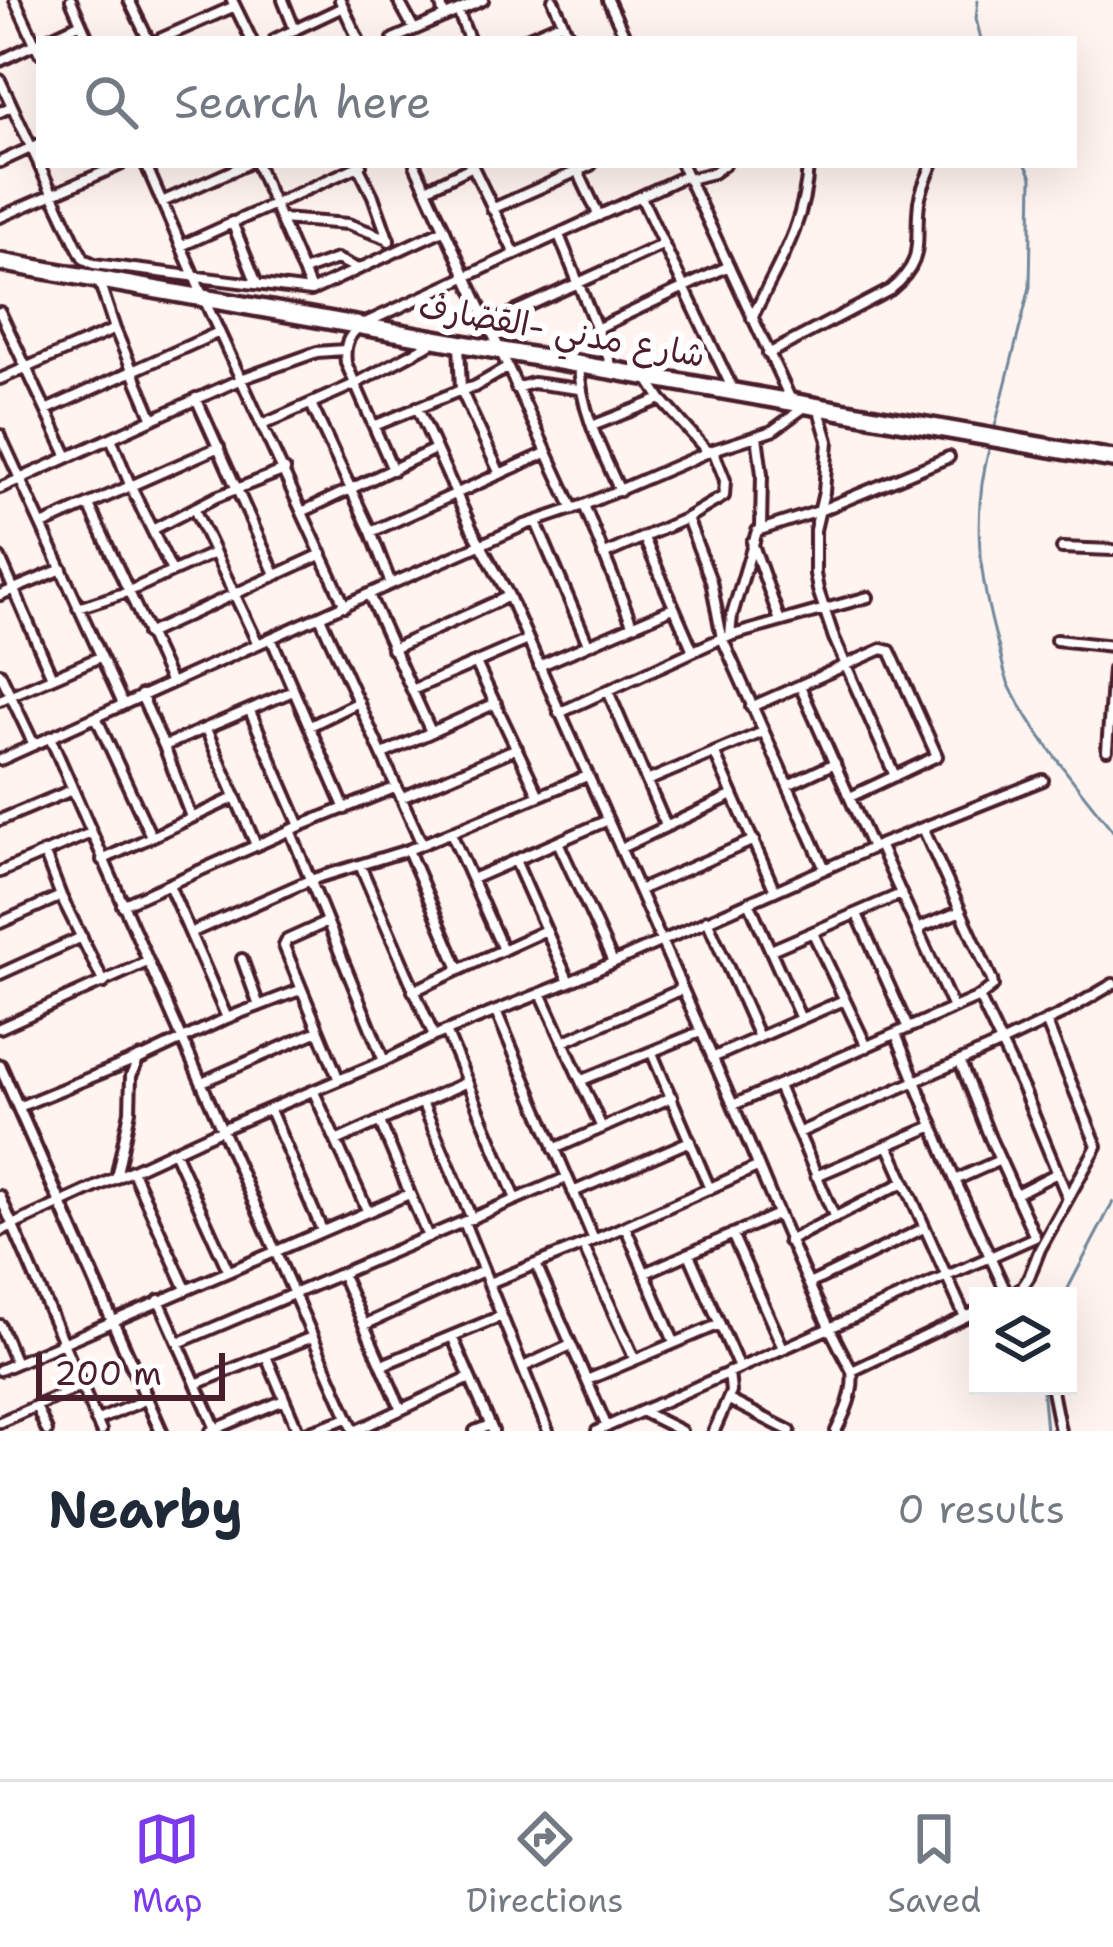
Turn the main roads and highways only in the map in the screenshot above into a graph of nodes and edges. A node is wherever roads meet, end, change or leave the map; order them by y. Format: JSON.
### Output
{"nodes":[{"id":1,"x":0,"y":262,"type":"edge"},
{"id":2,"x":1113,"y":459,"type":"edge"}],
"edges":[{"from":1,"to":2,"type":"highway","name":"شارع مدني -القضارف"}]}
